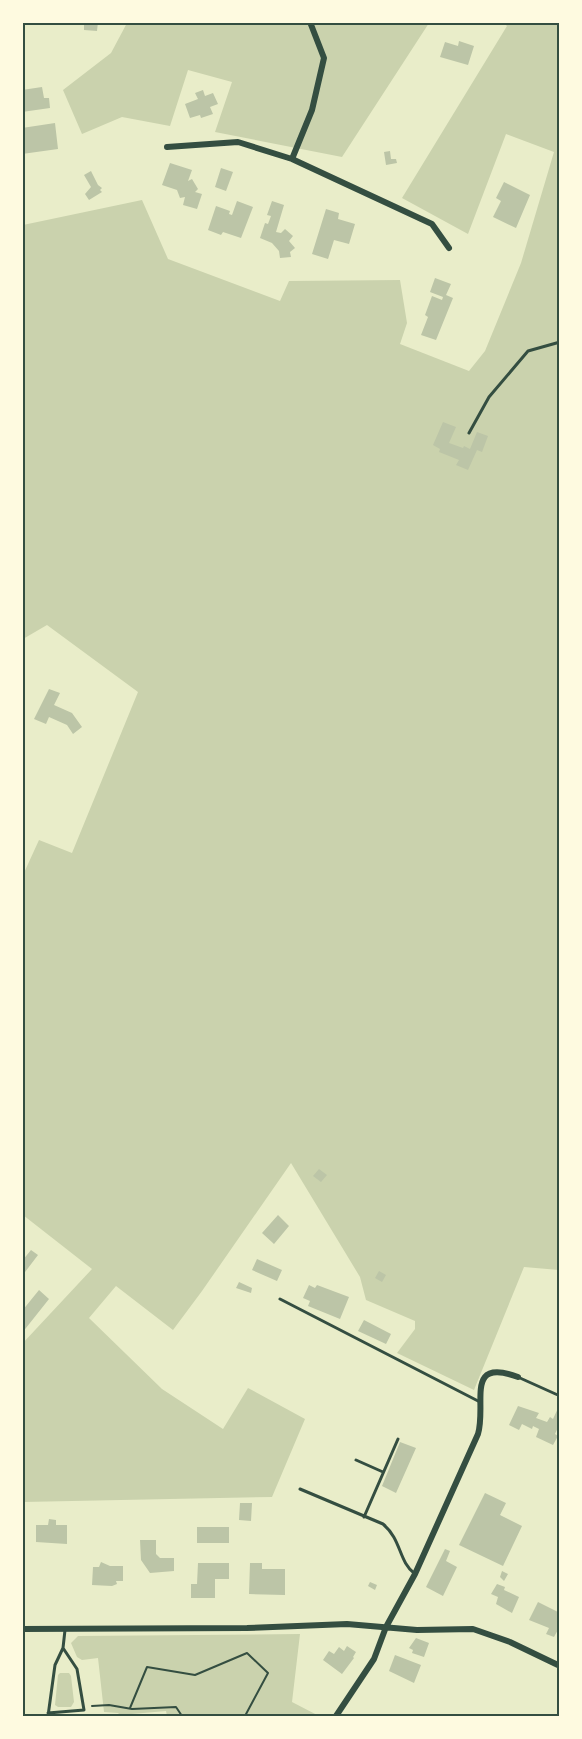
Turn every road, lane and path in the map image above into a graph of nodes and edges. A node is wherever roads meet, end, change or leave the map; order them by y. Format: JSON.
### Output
{"nodes":[{"id":1,"x":310,"y":22,"type":"edge"},
{"id":2,"x":167,"y":147,"type":"dead end"},
{"id":3,"x":292,"y":159,"type":"junction"},
{"id":4,"x":449,"y":248,"type":"dead end"},
{"id":5,"x":560,"y":342,"type":"edge"},
{"id":6,"x":470,"y":433,"type":"dead end"},
{"id":7,"x":280,"y":1299,"type":"dead end"},
{"id":8,"x":518,"y":1377,"type":"joint"},
{"id":9,"x":560,"y":1396,"type":"edge"},
{"id":10,"x":480,"y":1402,"type":"junction"},
{"id":11,"x":398,"y":1438,"type":"dead end"},
{"id":12,"x":356,"y":1460,"type":"dead end"},
{"id":13,"x":383,"y":1472,"type":"junction"},
{"id":14,"x":300,"y":1489,"type":"dead end"},
{"id":15,"x":364,"y":1516,"type":"junction"},
{"id":16,"x":415,"y":1574,"type":"junction"},
{"id":17,"x":386,"y":1627,"type":"junction"},
{"id":18,"x":22,"y":1629,"type":"edge"},
{"id":19,"x":65,"y":1630,"type":"junction"},
{"id":20,"x":63,"y":1648,"type":"junction"},
{"id":21,"x":560,"y":1666,"type":"edge"},
{"id":22,"x":83,"y":1707,"type":"junction"},
{"id":23,"x":130,"y":1708,"type":"junction"},
{"id":24,"x":48,"y":1715,"type":"edge"},
{"id":25,"x":182,"y":1716,"type":"edge"},
{"id":26,"x":245,"y":1716,"type":"edge"},
{"id":27,"x":336,"y":1716,"type":"edge"}],
"edges":[{"from":1,"to":3,"type":"street"},
{"from":2,"to":3,"type":"street"},
{"from":3,"to":4,"type":"street"},
{"from":5,"to":6,"type":"lane"},
{"from":7,"to":10,"type":"lane"},
{"from":8,"to":9,"type":"lane"},
{"from":8,"to":10,"type":"street"},
{"from":10,"to":16,"type":"street"},
{"from":11,"to":13,"type":"lane"},
{"from":12,"to":13,"type":"lane"},
{"from":13,"to":15,"type":"lane"},
{"from":14,"to":15,"type":"lane"},
{"from":15,"to":16,"type":"lane"},
{"from":16,"to":17,"type":"street"},
{"from":17,"to":19,"type":"street"},
{"from":17,"to":21,"type":"street"},
{"from":17,"to":27,"type":"street"},
{"from":18,"to":19,"type":"street"},
{"from":19,"to":20,"type":"lane"},
{"from":20,"to":22,"type":"lane"},
{"from":20,"to":24,"type":"lane"},
{"from":22,"to":23,"type":"path"},
{"from":22,"to":24,"type":"lane"},
{"from":23,"to":25,"type":"path"},
{"from":23,"to":26,"type":"path"}]}
